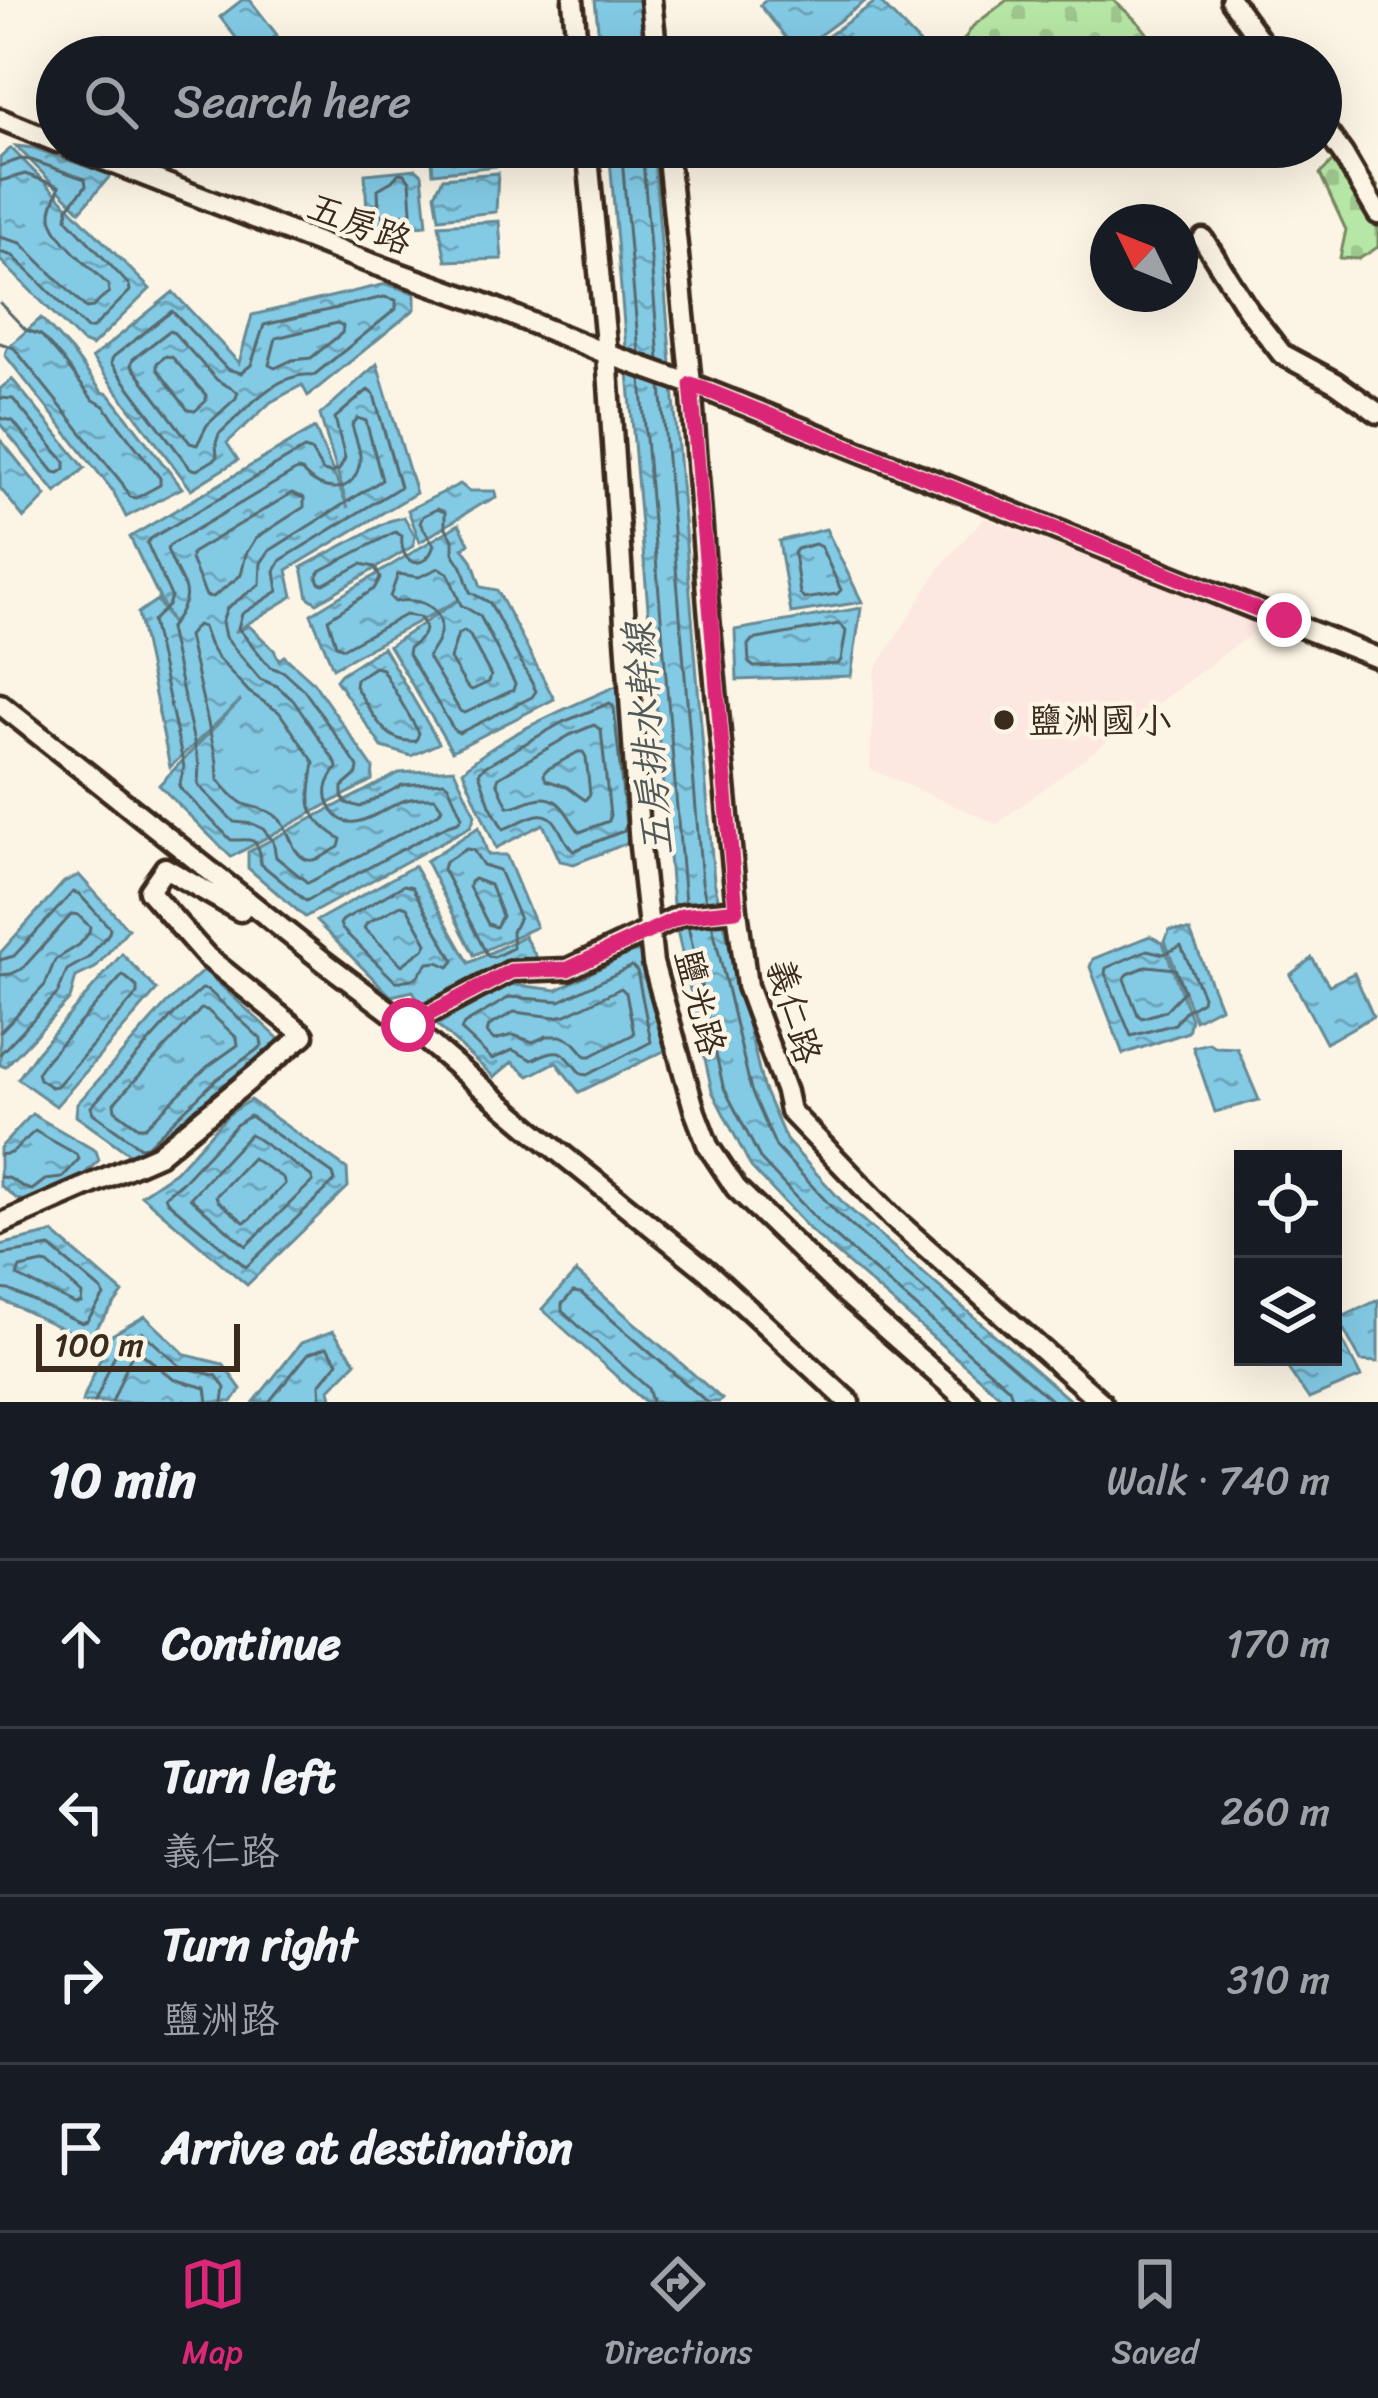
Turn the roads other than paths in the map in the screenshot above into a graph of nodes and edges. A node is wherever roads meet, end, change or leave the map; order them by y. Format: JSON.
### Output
{"nodes":[{"id":1,"x":573,"y":0,"type":"edge"},
{"id":2,"x":651,"y":0,"type":"edge"},
{"id":3,"x":1232,"y":0,"type":"edge"},
{"id":4,"x":576,"y":36,"type":"edge"},
{"id":5,"x":655,"y":36,"type":"edge"},
{"id":6,"x":1257,"y":36,"type":"edge"},
{"id":7,"x":0,"y":119,"type":"edge"},
{"id":8,"x":36,"y":134,"type":"edge"},
{"id":9,"x":1342,"y":153,"type":"edge"},
{"id":10,"x":125,"y":168,"type":"edge"},
{"id":11,"x":590,"y":168,"type":"edge"},
{"id":12,"x":668,"y":168,"type":"edge"},
{"id":13,"x":1378,"y":214,"type":"edge"},
{"id":14,"x":1203,"y":239,"type":"dead end"},
{"id":15,"x":616,"y":357,"type":"junction"},
{"id":16,"x":683,"y":381,"type":"junction"},
{"id":17,"x":1378,"y":413,"type":"edge"},
{"id":18,"x":1378,"y":658,"type":"edge"},
{"id":19,"x":0,"y":704,"type":"edge"},
{"id":20,"x":248,"y":901,"type":"junction"},
{"id":21,"x":731,"y":911,"type":"junction"},
{"id":22,"x":651,"y":928,"type":"junction"},
{"id":23,"x":408,"y":1025,"type":"junction"},
{"id":24,"x":0,"y":1224,"type":"edge"},
{"id":25,"x":849,"y":1402,"type":"edge"},
{"id":26,"x":969,"y":1402,"type":"edge"},
{"id":27,"x":1101,"y":1402,"type":"edge"}],
"edges":[{"from":1,"to":4,"type":"street"},
{"from":2,"to":5,"type":"street"},
{"from":3,"to":6,"type":"street"},
{"from":7,"to":8,"type":"street"},
{"from":9,"to":13,"type":"street"},
{"from":10,"to":15,"type":"street","name":"五房路"},
{"from":11,"to":15,"type":"street","name":"鹽光路"},
{"from":12,"to":16,"type":"street","name":"義仁路"},
{"from":14,"to":17,"type":"street"},
{"from":15,"to":16,"type":"street","name":"五房路"},
{"from":15,"to":22,"type":"street","name":"鹽光路"},
{"from":16,"to":18,"type":"street","name":"五房路"},
{"from":16,"to":21,"type":"street","name":"義仁路"},
{"from":19,"to":20,"type":"street"},
{"from":20,"to":23,"type":"street"},
{"from":20,"to":24,"type":"street"},
{"from":21,"to":22,"type":"street"},
{"from":21,"to":27,"type":"street","name":"義仁路"},
{"from":22,"to":23,"type":"street"},
{"from":22,"to":26,"type":"street","name":"鹽光路"},
{"from":23,"to":25,"type":"street"}]}
